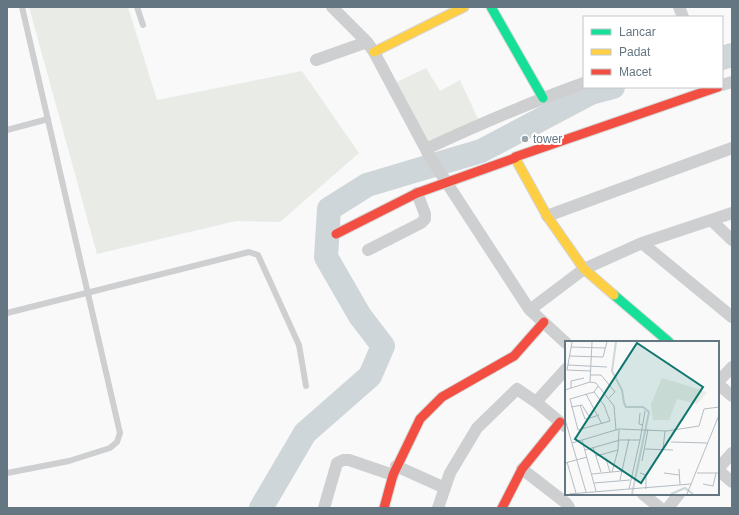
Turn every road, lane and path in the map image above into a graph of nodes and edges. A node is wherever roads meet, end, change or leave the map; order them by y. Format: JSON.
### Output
{"nodes":[{"id":1,"x":22,"y":7,"type":"edge"},
{"id":2,"x":137,"y":7,"type":"edge"},
{"id":3,"x":332,"y":7,"type":"edge"},
{"id":4,"x":464,"y":7,"type":"edge"},
{"id":5,"x":491,"y":7,"type":"edge"},
{"id":6,"x":143,"y":25,"type":"dead end"},
{"id":7,"x":370,"y":47,"type":"junction"},
{"id":8,"x":316,"y":60,"type":"dead end"},
{"id":9,"x":583,"y":83,"type":"edge"},
{"id":10,"x":715,"y":88,"type":"edge"},
{"id":11,"x":543,"y":98,"type":"junction"},
{"id":12,"x":48,"y":119,"type":"junction"},
{"id":13,"x":7,"y":130,"type":"edge"},
{"id":14,"x":732,"y":148,"type":"edge"},
{"id":15,"x":428,"y":153,"type":"junction"},
{"id":16,"x":515,"y":157,"type":"junction"},
{"id":17,"x":447,"y":184,"type":"junction"},
{"id":18,"x":417,"y":193,"type":"junction"},
{"id":19,"x":732,"y":213,"type":"edge"},
{"id":20,"x":546,"y":216,"type":"junction"},
{"id":21,"x":711,"y":220,"type":"junction"},
{"id":22,"x":336,"y":234,"type":"dead end"},
{"id":23,"x":732,"y":240,"type":"edge"},
{"id":24,"x":642,"y":243,"type":"junction"},
{"id":25,"x":368,"y":250,"type":"dead end"},
{"id":26,"x":584,"y":269,"type":"junction"},
{"id":27,"x":89,"y":292,"type":"junction"},
{"id":28,"x":529,"y":309,"type":"junction"},
{"id":29,"x":7,"y":313,"type":"edge"},
{"id":30,"x":732,"y":317,"type":"edge"},
{"id":31,"x":544,"y":322,"type":"junction"},
{"id":32,"x":668,"y":341,"type":"edge"},
{"id":33,"x":565,"y":342,"type":"edge"},
{"id":34,"x":732,"y":367,"type":"edge"},
{"id":35,"x":565,"y":370,"type":"edge"},
{"id":36,"x":719,"y":382,"type":"edge"},
{"id":37,"x":719,"y":384,"type":"edge"},
{"id":38,"x":306,"y":386,"type":"dead end"},
{"id":39,"x":732,"y":396,"type":"edge"},
{"id":40,"x":536,"y":402,"type":"junction"},
{"id":41,"x":563,"y":425,"type":"edge"},
{"id":42,"x":732,"y":452,"type":"edge"},
{"id":43,"x":719,"y":468,"type":"edge"},
{"id":44,"x":522,"y":469,"type":"junction"},
{"id":45,"x":719,"y":470,"type":"edge"},
{"id":46,"x":395,"y":471,"type":"junction"},
{"id":47,"x":7,"y":473,"type":"edge"},
{"id":48,"x":732,"y":482,"type":"edge"},
{"id":49,"x":445,"y":488,"type":"junction"},
{"id":50,"x":644,"y":495,"type":"edge"},
{"id":51,"x":678,"y":495,"type":"edge"},
{"id":52,"x":324,"y":508,"type":"edge"},
{"id":53,"x":384,"y":508,"type":"edge"},
{"id":54,"x":438,"y":508,"type":"edge"},
{"id":55,"x":502,"y":508,"type":"edge"},
{"id":56,"x":569,"y":508,"type":"edge"},
{"id":57,"x":660,"y":508,"type":"edge"},
{"id":58,"x":668,"y":508,"type":"edge"}],
"edges":[{"from":1,"to":12,"type":"lane"},
{"from":2,"to":6,"type":"lane"},
{"from":3,"to":7,"type":"street"},
{"from":4,"to":7,"type":"street"},
{"from":5,"to":11,"type":"street"},
{"from":7,"to":8,"type":"street"},
{"from":7,"to":15,"type":"street"},
{"from":9,"to":11,"type":"street"},
{"from":10,"to":16,"type":"street"},
{"from":11,"to":15,"type":"street"},
{"from":12,"to":13,"type":"lane"},
{"from":12,"to":27,"type":"lane"},
{"from":14,"to":20,"type":"street"},
{"from":15,"to":17,"type":"street"},
{"from":16,"to":17,"type":"street"},
{"from":16,"to":20,"type":"street"},
{"from":17,"to":18,"type":"street"},
{"from":17,"to":28,"type":"street"},
{"from":18,"to":22,"type":"street"},
{"from":18,"to":25,"type":"street"},
{"from":19,"to":21,"type":"street"},
{"from":20,"to":26,"type":"street"},
{"from":21,"to":23,"type":"street"},
{"from":21,"to":24,"type":"street"},
{"from":24,"to":26,"type":"street"},
{"from":24,"to":30,"type":"street"},
{"from":26,"to":28,"type":"street"},
{"from":26,"to":32,"type":"street"},
{"from":27,"to":29,"type":"lane"},
{"from":27,"to":38,"type":"lane"},
{"from":27,"to":47,"type":"lane"},
{"from":28,"to":31,"type":"street"},
{"from":31,"to":33,"type":"street"},
{"from":31,"to":46,"type":"street"},
{"from":34,"to":36,"type":"street"},
{"from":35,"to":40,"type":"street"},
{"from":37,"to":39,"type":"street"},
{"from":40,"to":41,"type":"street"},
{"from":40,"to":49,"type":"street"},
{"from":41,"to":44,"type":"street"},
{"from":42,"to":43,"type":"street"},
{"from":44,"to":55,"type":"street"},
{"from":44,"to":56,"type":"street"},
{"from":45,"to":48,"type":"street"},
{"from":46,"to":49,"type":"street"},
{"from":46,"to":52,"type":"street"},
{"from":46,"to":53,"type":"street"},
{"from":49,"to":54,"type":"street"},
{"from":50,"to":57,"type":"street"},
{"from":51,"to":58,"type":"street"}]}
